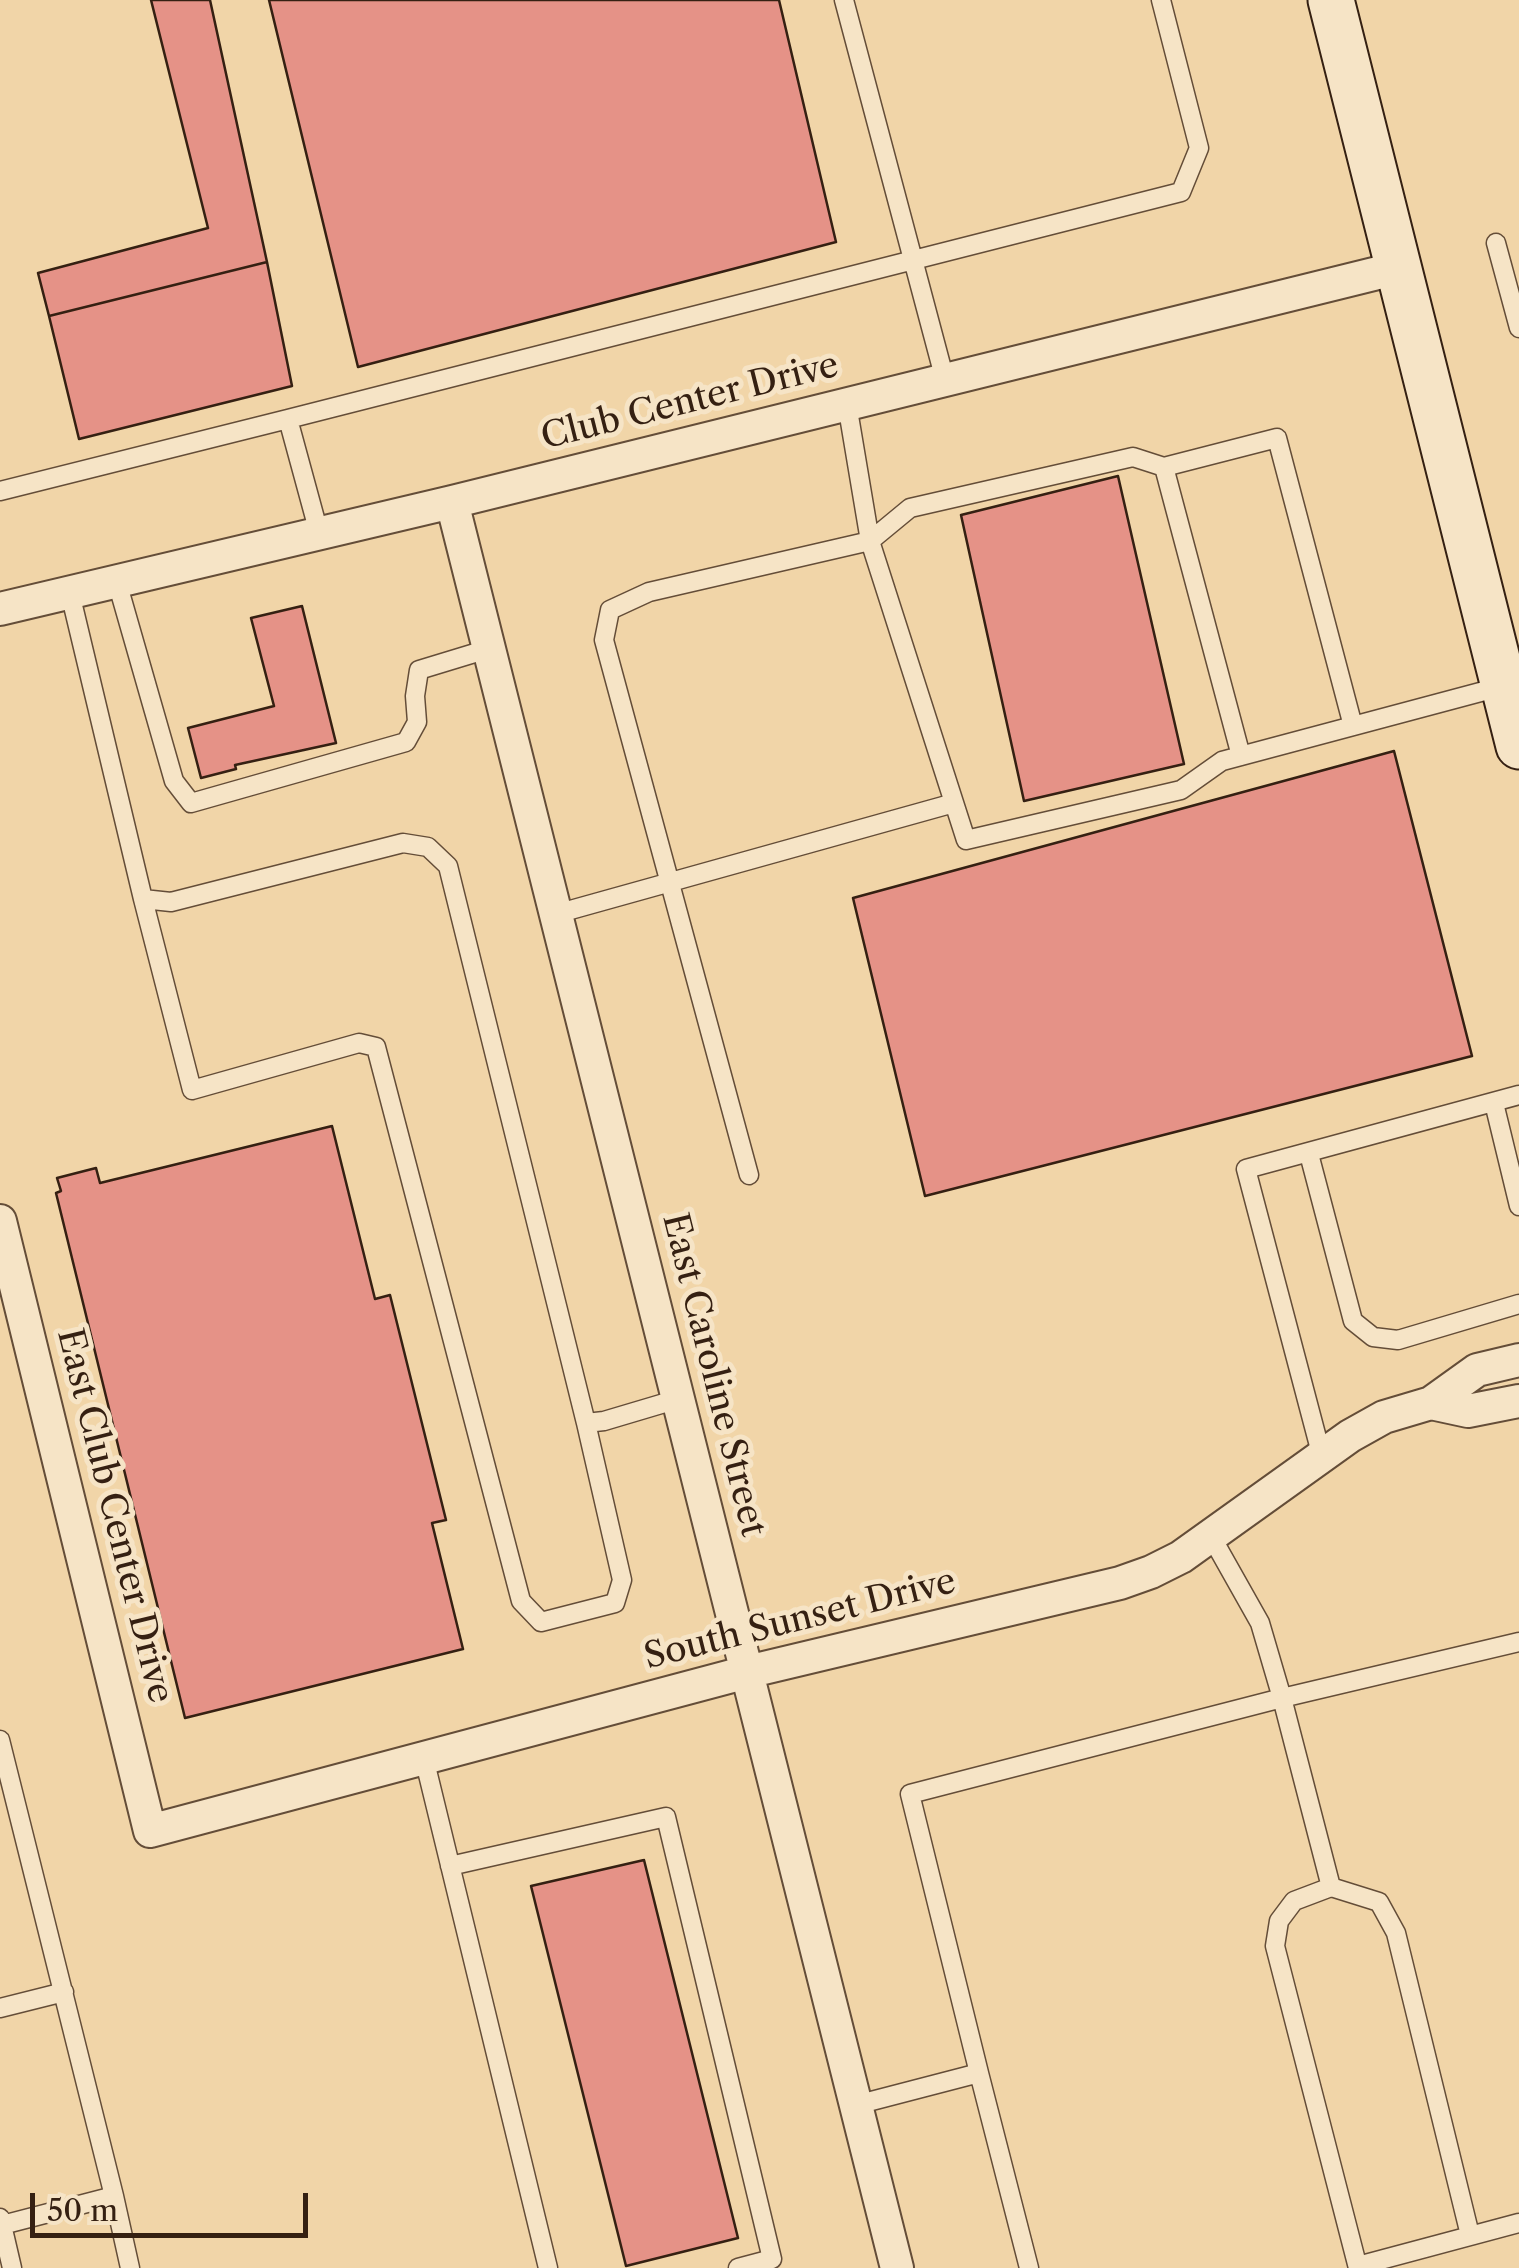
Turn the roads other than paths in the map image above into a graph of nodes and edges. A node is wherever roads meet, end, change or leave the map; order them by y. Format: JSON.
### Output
{"nodes":[{"id":1,"x":844,"y":0,"type":"edge"},
{"id":2,"x":1162,"y":0,"type":"edge"},
{"id":3,"x":1332,"y":0,"type":"edge"},
{"id":4,"x":1496,"y":243,"type":"dead end"},
{"id":5,"x":913,"y":260,"type":"junction"},
{"id":6,"x":1398,"y":268,"type":"junction"},
{"id":7,"x":1519,"y":328,"type":"edge"},
{"id":8,"x":945,"y":380,"type":"junction"},
{"id":9,"x":847,"y":404,"type":"junction"},
{"id":10,"x":288,"y":419,"type":"junction"},
{"id":11,"x":1164,"y":468,"type":"junction"},
{"id":12,"x":0,"y":492,"type":"edge"},
{"id":13,"x":452,"y":502,"type":"junction"},
{"id":14,"x":319,"y":534,"type":"junction"},
{"id":15,"x":870,"y":541,"type":"junction"},
{"id":16,"x":118,"y":582,"type":"junction"},
{"id":17,"x":70,"y":593,"type":"junction"},
{"id":18,"x":0,"y":610,"type":"edge"},
{"id":19,"x":488,"y":649,"type":"junction"},
{"id":20,"x":1504,"y":686,"type":"junction"},
{"id":21,"x":1353,"y":726,"type":"junction"},
{"id":22,"x":1519,"y":746,"type":"edge"},
{"id":23,"x":1241,"y":756,"type":"junction"},
{"id":24,"x":954,"y":803,"type":"junction"},
{"id":25,"x":672,"y":882,"type":"junction"},
{"id":26,"x":143,"y":899,"type":"junction"},
{"id":27,"x":556,"y":914,"type":"junction"},
{"id":28,"x":1519,"y":1095,"type":"edge"},
{"id":29,"x":1494,"y":1104,"type":"junction"},
{"id":30,"x":1512,"y":1147,"type":"edge"},
{"id":31,"x":1309,"y":1154,"type":"junction"},
{"id":32,"x":749,"y":1174,"type":"dead end"},
{"id":33,"x":1519,"y":1206,"type":"edge"},
{"id":34,"x":0,"y":1221,"type":"edge"},
{"id":35,"x":10,"y":1303,"type":"edge"},
{"id":36,"x":1519,"y":1304,"type":"edge"},
{"id":37,"x":1519,"y":1360,"type":"edge"},
{"id":38,"x":678,"y":1398,"type":"junction"},
{"id":39,"x":1519,"y":1400,"type":"edge"},
{"id":40,"x":1431,"y":1403,"type":"junction"},
{"id":41,"x":586,"y":1422,"type":"junction"},
{"id":42,"x":1322,"y":1457,"type":"junction"},
{"id":43,"x":1211,"y":1536,"type":"junction"},
{"id":44,"x":1519,"y":1642,"type":"edge"},
{"id":45,"x":747,"y":1672,"type":"junction"},
{"id":46,"x":1282,"y":1698,"type":"junction"},
{"id":47,"x":0,"y":1740,"type":"edge"},
{"id":48,"x":424,"y":1758,"type":"junction"},
{"id":49,"x":150,"y":1831,"type":"joint"},
{"id":50,"x":450,"y":1866,"type":"junction"},
{"id":51,"x":1331,"y":1887,"type":"junction"},
{"id":52,"x":64,"y":1992,"type":"junction"},
{"id":53,"x":0,"y":2008,"type":"edge"},
{"id":54,"x":979,"y":2073,"type":"junction"},
{"id":55,"x":856,"y":2105,"type":"junction"},
{"id":56,"x":114,"y":2196,"type":"junction"},
{"id":57,"x":1,"y":2221,"type":"edge"},
{"id":58,"x":1519,"y":2223,"type":"edge"},
{"id":59,"x":1470,"y":2235,"type":"junction"},
{"id":60,"x":1358,"y":2267,"type":"edge"},
{"id":61,"x":12,"y":2268,"type":"edge"},
{"id":62,"x":130,"y":2268,"type":"edge"},
{"id":63,"x":548,"y":2268,"type":"edge"},
{"id":64,"x":738,"y":2268,"type":"edge"},
{"id":65,"x":897,"y":2268,"type":"edge"},
{"id":66,"x":1029,"y":2268,"type":"edge"}],
"edges":[{"from":1,"to":5,"type":"lane"},
{"from":2,"to":5,"type":"lane"},
{"from":3,"to":6,"type":"main road"},
{"from":4,"to":7,"type":"lane"},
{"from":5,"to":8,"type":"lane"},
{"from":5,"to":10,"type":"lane"},
{"from":6,"to":8,"type":"street","name":"Club Center Drive"},
{"from":6,"to":20,"type":"main road"},
{"from":8,"to":9,"type":"street","name":"Club Center Drive"},
{"from":9,"to":13,"type":"street","name":"Club Center Drive"},
{"from":9,"to":15,"type":"lane"},
{"from":10,"to":12,"type":"lane"},
{"from":10,"to":14,"type":"lane"},
{"from":11,"to":15,"type":"lane"},
{"from":11,"to":21,"type":"lane"},
{"from":11,"to":23,"type":"lane"},
{"from":13,"to":14,"type":"street","name":"Club Center Drive"},
{"from":13,"to":19,"type":"street","name":"East Caroline Street"},
{"from":14,"to":16,"type":"street","name":"Club Center Drive"},
{"from":15,"to":24,"type":"lane"},
{"from":15,"to":25,"type":"lane"},
{"from":16,"to":17,"type":"street","name":"Club Center Drive"},
{"from":16,"to":19,"type":"lane"},
{"from":17,"to":18,"type":"street","name":"Club Center Drive"},
{"from":17,"to":26,"type":"lane"},
{"from":19,"to":27,"type":"street","name":"East Caroline Street"},
{"from":20,"to":21,"type":"lane"},
{"from":20,"to":22,"type":"main road"},
{"from":21,"to":23,"type":"lane"},
{"from":23,"to":24,"type":"lane"},
{"from":24,"to":25,"type":"lane"},
{"from":25,"to":27,"type":"lane"},
{"from":25,"to":32,"type":"lane"},
{"from":26,"to":41,"type":"lane"},
{"from":26,"to":41,"type":"lane"},
{"from":27,"to":38,"type":"street","name":"East Caroline Street"},
{"from":28,"to":29,"type":"lane"},
{"from":29,"to":30,"type":"lane"},
{"from":29,"to":31,"type":"lane"},
{"from":30,"to":33,"type":"lane"},
{"from":31,"to":36,"type":"lane"},
{"from":31,"to":42,"type":"lane"},
{"from":34,"to":35,"type":"street","name":"East Club Center Drive"},
{"from":35,"to":49,"type":"street","name":"East Club Center Drive"},
{"from":37,"to":40,"type":"street","name":"South Sunset Drive"},
{"from":38,"to":41,"type":"lane"},
{"from":38,"to":45,"type":"street","name":"East Caroline Street"},
{"from":39,"to":40,"type":"street","name":"South Sunset Drive"},
{"from":40,"to":42,"type":"street","name":"South Sunset Drive"},
{"from":42,"to":43,"type":"street","name":"South Sunset Drive"},
{"from":43,"to":45,"type":"street","name":"South Sunset Drive"},
{"from":43,"to":46,"type":"lane"},
{"from":44,"to":46,"type":"lane"},
{"from":45,"to":48,"type":"street","name":"South Sunset Drive"},
{"from":45,"to":55,"type":"street","name":"East Caroline Street"},
{"from":46,"to":51,"type":"lane"},
{"from":46,"to":54,"type":"lane"},
{"from":47,"to":52,"type":"lane"},
{"from":48,"to":49,"type":"street","name":"South Sunset Drive"},
{"from":48,"to":50,"type":"lane"},
{"from":50,"to":63,"type":"lane"},
{"from":50,"to":64,"type":"lane"},
{"from":51,"to":59,"type":"lane"},
{"from":51,"to":60,"type":"lane"},
{"from":52,"to":53,"type":"lane"},
{"from":52,"to":56,"type":"lane"},
{"from":54,"to":55,"type":"lane"},
{"from":54,"to":66,"type":"lane"},
{"from":55,"to":65,"type":"street","name":"East Caroline Street"},
{"from":56,"to":57,"type":"lane"},
{"from":56,"to":62,"type":"lane"},
{"from":57,"to":61,"type":"lane"},
{"from":58,"to":59,"type":"lane"},
{"from":59,"to":60,"type":"lane"}]}
